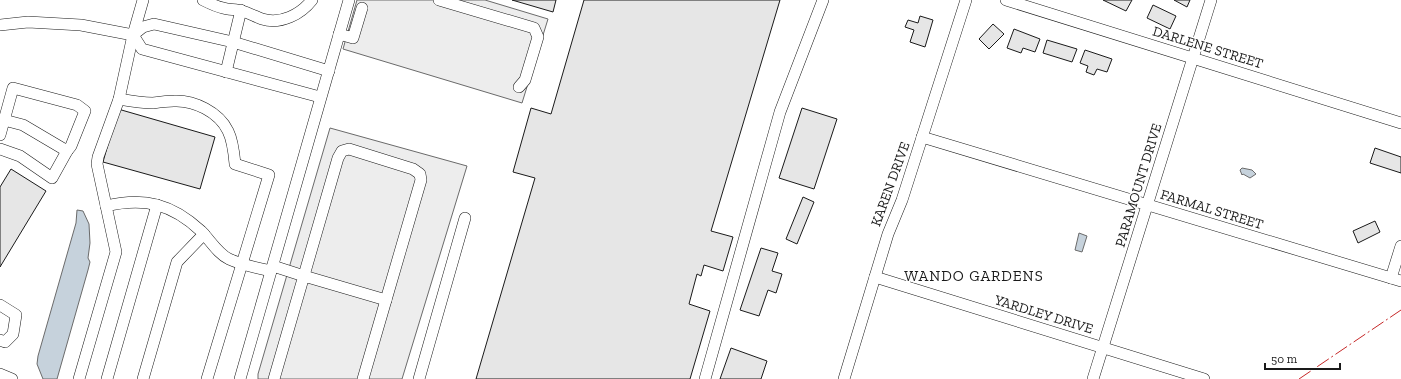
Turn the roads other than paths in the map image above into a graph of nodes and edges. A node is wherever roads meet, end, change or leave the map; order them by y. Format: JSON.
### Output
{"nodes":[{"id":1,"x":143,"y":0,"type":"edge"},
{"id":2,"x":203,"y":0,"type":"edge"},
{"id":3,"x":312,"y":0,"type":"edge"},
{"id":4,"x":439,"y":0,"type":"edge"},
{"id":5,"x":823,"y":0,"type":"edge"},
{"id":6,"x":966,"y":0,"type":"edge"},
{"id":7,"x":1006,"y":0,"type":"edge"},
{"id":8,"x":1211,"y":0,"type":"edge"},
{"id":9,"x":348,"y":2,"type":"edge"},
{"id":10,"x":363,"y":4,"type":"edge"},
{"id":11,"x":240,"y":10,"type":"junction"},
{"id":12,"x":0,"y":25,"type":"edge"},
{"id":13,"x":339,"y":34,"type":"junction"},
{"id":14,"x":133,"y":35,"type":"junction"},
{"id":15,"x":233,"y":42,"type":"junction"},
{"id":16,"x":1193,"y":58,"type":"junction"},
{"id":17,"x":329,"y":71,"type":"junction"},
{"id":18,"x":226,"y":72,"type":"junction"},
{"id":19,"x":518,"y":87,"type":"dead end"},
{"id":20,"x":320,"y":97,"type":"junction"},
{"id":21,"x":119,"y":99,"type":"junction"},
{"id":22,"x":4,"y":120,"type":"junction"},
{"id":23,"x":1401,"y":122,"type":"edge"},
{"id":24,"x":0,"y":135,"type":"edge"},
{"id":25,"x":922,"y":137,"type":"junction"},
{"id":26,"x":0,"y":149,"type":"edge"},
{"id":27,"x":67,"y":151,"type":"junction"},
{"id":28,"x":157,"y":205,"type":"junction"},
{"id":29,"x":1147,"y":205,"type":"junction"},
{"id":30,"x":106,"y":206,"type":"junction"},
{"id":31,"x":465,"y":218,"type":"dead end"},
{"id":32,"x":204,"y":234,"type":"junction"},
{"id":33,"x":1401,"y":246,"type":"edge"},
{"id":34,"x":242,"y":264,"type":"junction"},
{"id":35,"x":272,"y":268,"type":"junction"},
{"id":36,"x":304,"y":276,"type":"junction"},
{"id":37,"x":875,"y":277,"type":"junction"},
{"id":38,"x":1396,"y":279,"type":"edge"},
{"id":39,"x":386,"y":300,"type":"junction"},
{"id":40,"x":0,"y":305,"type":"edge"},
{"id":41,"x":0,"y":340,"type":"edge"},
{"id":42,"x":1103,"y":348,"type":"junction"},
{"id":43,"x":0,"y":374,"type":"edge"},
{"id":44,"x":12,"y":379,"type":"edge"},
{"id":45,"x":79,"y":379,"type":"edge"},
{"id":46,"x":107,"y":379,"type":"edge"},
{"id":47,"x":143,"y":379,"type":"edge"},
{"id":48,"x":207,"y":379,"type":"edge"},
{"id":49,"x":240,"y":379,"type":"edge"},
{"id":50,"x":274,"y":379,"type":"edge"},
{"id":51,"x":363,"y":379,"type":"edge"},
{"id":52,"x":419,"y":379,"type":"edge"},
{"id":53,"x":705,"y":379,"type":"edge"},
{"id":54,"x":844,"y":379,"type":"edge"},
{"id":55,"x":1093,"y":379,"type":"edge"},
{"id":56,"x":1204,"y":379,"type":"edge"}],
"edges":[{"from":1,"to":14,"type":"street"},
{"from":2,"to":11,"type":"street"},
{"from":3,"to":11,"type":"street"},
{"from":4,"to":19,"type":"street"},
{"from":5,"to":53,"type":"street"},
{"from":6,"to":25,"type":"street","name":"KAREN DRIVE"},
{"from":7,"to":16,"type":"street","name":"DARLENE STREET"},
{"from":8,"to":16,"type":"street","name":"PARAMOUNT DRIVE"},
{"from":9,"to":10,"type":"street"},
{"from":9,"to":13,"type":"street"},
{"from":10,"to":13,"type":"street"},
{"from":11,"to":15,"type":"street"},
{"from":12,"to":14,"type":"street"},
{"from":13,"to":17,"type":"street"},
{"from":14,"to":15,"type":"street"},
{"from":14,"to":18,"type":"street"},
{"from":14,"to":21,"type":"street"},
{"from":15,"to":17,"type":"street"},
{"from":15,"to":18,"type":"street"},
{"from":16,"to":23,"type":"street","name":"DARLENE STREET"},
{"from":16,"to":29,"type":"street","name":"PARAMOUNT DRIVE"},
{"from":17,"to":20,"type":"street"},
{"from":18,"to":20,"type":"street"},
{"from":20,"to":35,"type":"street"},
{"from":21,"to":30,"type":"street"},
{"from":21,"to":34,"type":"street"},
{"from":22,"to":24,"type":"street"},
{"from":22,"to":27,"type":"street"},
{"from":22,"to":27,"type":"street"},
{"from":25,"to":29,"type":"street","name":"FARMAL STREET"},
{"from":25,"to":37,"type":"street","name":"KAREN DRIVE"},
{"from":26,"to":27,"type":"street"},
{"from":28,"to":30,"type":"street"},
{"from":28,"to":32,"type":"street"},
{"from":28,"to":46,"type":"street"},
{"from":29,"to":38,"type":"street","name":"FARMAL STREET"},
{"from":29,"to":42,"type":"street","name":"PARAMOUNT DRIVE"},
{"from":30,"to":45,"type":"street"},
{"from":31,"to":52,"type":"street"},
{"from":32,"to":34,"type":"street"},
{"from":32,"to":47,"type":"street"},
{"from":33,"to":38,"type":"street"},
{"from":34,"to":35,"type":"street"},
{"from":34,"to":48,"type":"street"},
{"from":35,"to":36,"type":"street"},
{"from":35,"to":49,"type":"street"},
{"from":36,"to":39,"type":"street"},
{"from":36,"to":39,"type":"street"},
{"from":36,"to":50,"type":"street"},
{"from":37,"to":42,"type":"street","name":"YARDLEY DRIVE"},
{"from":37,"to":54,"type":"street","name":"KAREN DRIVE"},
{"from":39,"to":51,"type":"street"},
{"from":40,"to":41,"type":"street"},
{"from":42,"to":55,"type":"street","name":"PARAMOUNT DRIVE"},
{"from":42,"to":56,"type":"street","name":"YARDLEY DRIVE"},
{"from":43,"to":44,"type":"street"}]}
